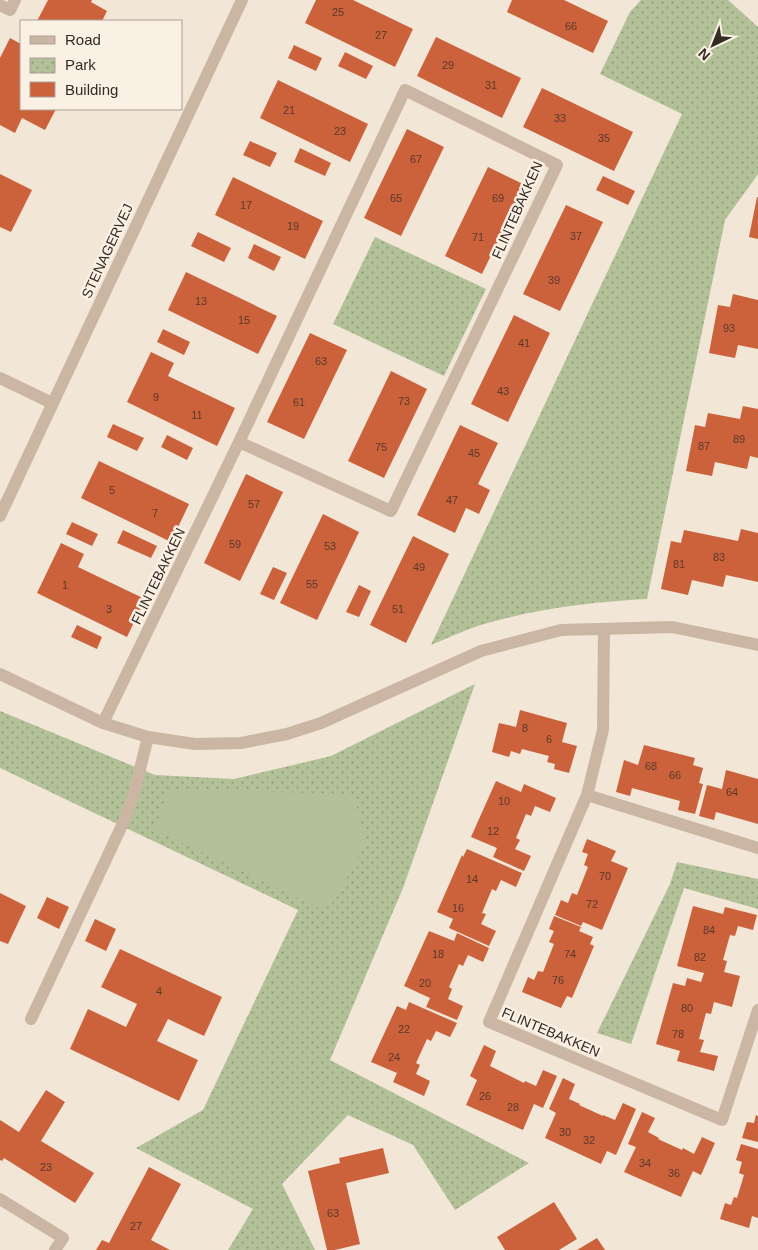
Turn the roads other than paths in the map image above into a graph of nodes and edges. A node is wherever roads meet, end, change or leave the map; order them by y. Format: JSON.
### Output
{"nodes":[{"id":1,"x":15,"y":0,"type":"edge"},
{"id":2,"x":242,"y":0,"type":"edge"},
{"id":3,"x":0,"y":5,"type":"edge"},
{"id":4,"x":0,"y":378,"type":"edge"},
{"id":5,"x":52,"y":403,"type":"junction"},
{"id":6,"x":239,"y":442,"type":"junction"},
{"id":7,"x":0,"y":516,"type":"edge"},
{"id":8,"x":604,"y":629,"type":"junction"},
{"id":9,"x":758,"y":645,"type":"edge"},
{"id":10,"x":0,"y":674,"type":"edge"},
{"id":11,"x":103,"y":722,"type":"junction"},
{"id":12,"x":148,"y":736,"type":"junction"},
{"id":13,"x":587,"y":795,"type":"junction"},
{"id":14,"x":758,"y":848,"type":"edge"},
{"id":15,"x":758,"y":1010,"type":"edge"},
{"id":16,"x":31,"y":1018,"type":"dead end"},
{"id":17,"x":0,"y":1199,"type":"edge"},
{"id":18,"x":55,"y":1250,"type":"edge"}],
"edges":[{"from":1,"to":3,"type":"street"},
{"from":2,"to":5,"type":"street","name":"STENAGERVEJ"},
{"from":4,"to":5,"type":"street"},
{"from":5,"to":7,"type":"street","name":"STENAGERVEJ"},
{"from":6,"to":6,"type":"street","name":"FLINTEBAKKEN"},
{"from":6,"to":11,"type":"street","name":"FLINTEBAKKEN"},
{"from":8,"to":9,"type":"street"},
{"from":8,"to":12,"type":"street"},
{"from":8,"to":13,"type":"street","name":"FLINTEBAKKEN"},
{"from":10,"to":11,"type":"street"},
{"from":11,"to":12,"type":"street"},
{"from":12,"to":16,"type":"street"},
{"from":13,"to":14,"type":"street"},
{"from":13,"to":15,"type":"street","name":"FLINTEBAKKEN"},
{"from":17,"to":18,"type":"street"}]}
